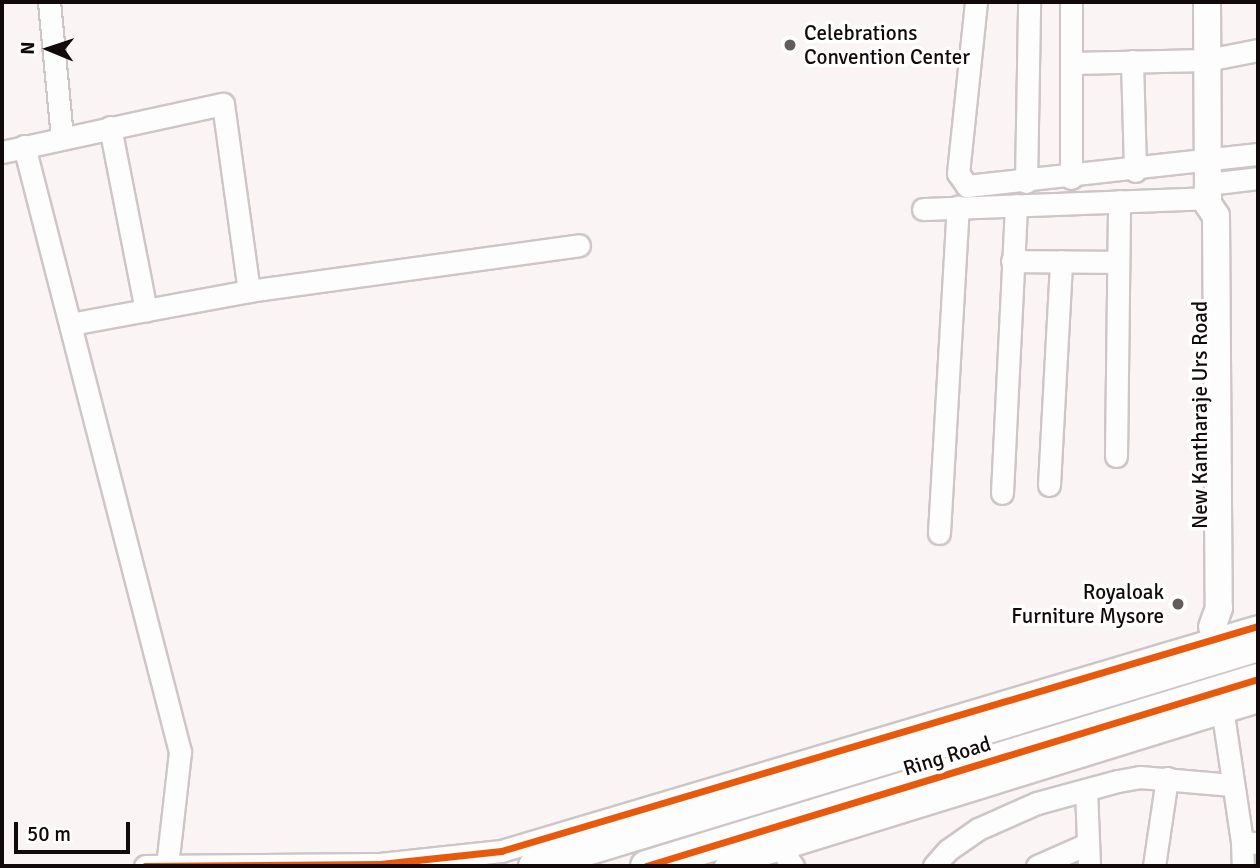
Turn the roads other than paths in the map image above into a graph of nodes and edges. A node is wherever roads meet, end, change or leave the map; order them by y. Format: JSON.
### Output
{"nodes":[{"id":1,"x":49,"y":2,"type":"edge"},
{"id":2,"x":976,"y":2,"type":"edge"},
{"id":3,"x":1029,"y":2,"type":"edge"},
{"id":4,"x":1071,"y":2,"type":"edge"},
{"id":5,"x":1207,"y":2,"type":"edge"},
{"id":6,"x":1258,"y":50,"type":"edge"},
{"id":7,"x":1208,"y":60,"type":"junction"},
{"id":8,"x":1132,"y":61,"type":"junction"},
{"id":9,"x":1072,"y":63,"type":"junction"},
{"id":10,"x":110,"y":127,"type":"junction"},
{"id":11,"x":62,"y":137,"type":"junction"},
{"id":12,"x":24,"y":146,"type":"junction"},
{"id":13,"x":2,"y":152,"type":"edge"},
{"id":14,"x":1258,"y":155,"type":"edge"},
{"id":15,"x":1135,"y":171,"type":"junction"},
{"id":16,"x":1071,"y":178,"type":"junction"},
{"id":17,"x":1258,"y":178,"type":"edge"},
{"id":18,"x":1026,"y":182,"type":"junction"},
{"id":19,"x":1208,"y":187,"type":"junction"},
{"id":20,"x":1119,"y":201,"type":"junction"},
{"id":21,"x":1016,"y":205,"type":"junction"},
{"id":22,"x":958,"y":207,"type":"junction"},
{"id":23,"x":923,"y":208,"type":"dead end"},
{"id":24,"x":579,"y":246,"type":"dead end"},
{"id":25,"x":1012,"y":261,"type":"junction"},
{"id":26,"x":1061,"y":261,"type":"junction"},
{"id":27,"x":1117,"y":262,"type":"junction"},
{"id":28,"x":250,"y":292,"type":"junction"},
{"id":29,"x":146,"y":311,"type":"junction"},
{"id":30,"x":71,"y":324,"type":"junction"},
{"id":31,"x":1116,"y":456,"type":"dead end"},
{"id":32,"x":1049,"y":485,"type":"dead end"},
{"id":33,"x":1002,"y":493,"type":"dead end"},
{"id":34,"x":939,"y":533,"type":"dead end"},
{"id":35,"x":1258,"y":626,"type":"edge"},
{"id":36,"x":1215,"y":642,"type":"junction"},
{"id":37,"x":1258,"y":646,"type":"edge"},
{"id":38,"x":1258,"y":679,"type":"edge"},
{"id":39,"x":1258,"y":701,"type":"edge"},
{"id":40,"x":1222,"y":702,"type":"junction"},
{"id":41,"x":1167,"y":778,"type":"junction"},
{"id":42,"x":1232,"y":785,"type":"junction"},
{"id":43,"x":1086,"y":790,"type":"junction"},
{"id":44,"x":1250,"y":842,"type":"edge"},
{"id":45,"x":1087,"y":856,"type":"edge"},
{"id":46,"x":787,"y":858,"type":"edge"},
{"id":47,"x":145,"y":866,"type":"edge"},
{"id":48,"x":167,"y":866,"type":"edge"},
{"id":49,"x":534,"y":866,"type":"edge"},
{"id":50,"x":646,"y":866,"type":"edge"},
{"id":51,"x":725,"y":866,"type":"edge"},
{"id":52,"x":934,"y":866,"type":"edge"},
{"id":53,"x":1037,"y":866,"type":"edge"},
{"id":54,"x":1154,"y":866,"type":"edge"},
{"id":55,"x":1243,"y":866,"type":"edge"}],
"edges":[{"from":1,"to":11,"type":"street"},
{"from":2,"to":18,"type":"street"},
{"from":3,"to":18,"type":"street"},
{"from":4,"to":9,"type":"street"},
{"from":5,"to":7,"type":"main road","name":"New Kantharaje Urs Road"},
{"from":6,"to":7,"type":"street"},
{"from":7,"to":8,"type":"street"},
{"from":7,"to":19,"type":"main road","name":"New Kantharaje Urs Road"},
{"from":8,"to":9,"type":"street"},
{"from":8,"to":15,"type":"street"},
{"from":9,"to":16,"type":"street"},
{"from":10,"to":11,"type":"street"},
{"from":10,"to":28,"type":"street"},
{"from":10,"to":29,"type":"street"},
{"from":11,"to":12,"type":"street"},
{"from":12,"to":13,"type":"street"},
{"from":12,"to":30,"type":"street"},
{"from":14,"to":19,"type":"street"},
{"from":15,"to":16,"type":"street"},
{"from":15,"to":19,"type":"street"},
{"from":16,"to":18,"type":"street"},
{"from":17,"to":19,"type":"street"},
{"from":19,"to":20,"type":"street"},
{"from":19,"to":36,"type":"main road","name":"New Kantharaje Urs Road"},
{"from":20,"to":21,"type":"street"},
{"from":20,"to":27,"type":"street"},
{"from":21,"to":22,"type":"street"},
{"from":21,"to":25,"type":"street"},
{"from":22,"to":23,"type":"street"},
{"from":22,"to":34,"type":"street"},
{"from":24,"to":28,"type":"street"},
{"from":25,"to":26,"type":"street"},
{"from":25,"to":33,"type":"street"},
{"from":26,"to":27,"type":"street"},
{"from":26,"to":32,"type":"street"},
{"from":27,"to":31,"type":"street"},
{"from":28,"to":29,"type":"street"},
{"from":29,"to":30,"type":"street"},
{"from":30,"to":48,"type":"street"},
{"from":35,"to":36,"type":"street"},
{"from":36,"to":37,"type":"highway","name":"Ring Road"},
{"from":36,"to":40,"type":"main road","name":"New Kantharaje Urs Road"},
{"from":36,"to":48,"type":"street"},
{"from":36,"to":49,"type":"highway","name":"Ring Road"},
{"from":38,"to":40,"type":"highway","name":"Ring Road"},
{"from":39,"to":40,"type":"street"},
{"from":40,"to":42,"type":"street"},
{"from":40,"to":46,"type":"street"},
{"from":40,"to":50,"type":"highway","name":"Ring Road"},
{"from":41,"to":42,"type":"street"},
{"from":41,"to":43,"type":"street"},
{"from":41,"to":54,"type":"street"},
{"from":42,"to":44,"type":"street"},
{"from":43,"to":45,"type":"street"},
{"from":43,"to":52,"type":"street"},
{"from":44,"to":55,"type":"street"},
{"from":45,"to":53,"type":"street"},
{"from":46,"to":51,"type":"street"},
{"from":47,"to":48,"type":"street"}]}
